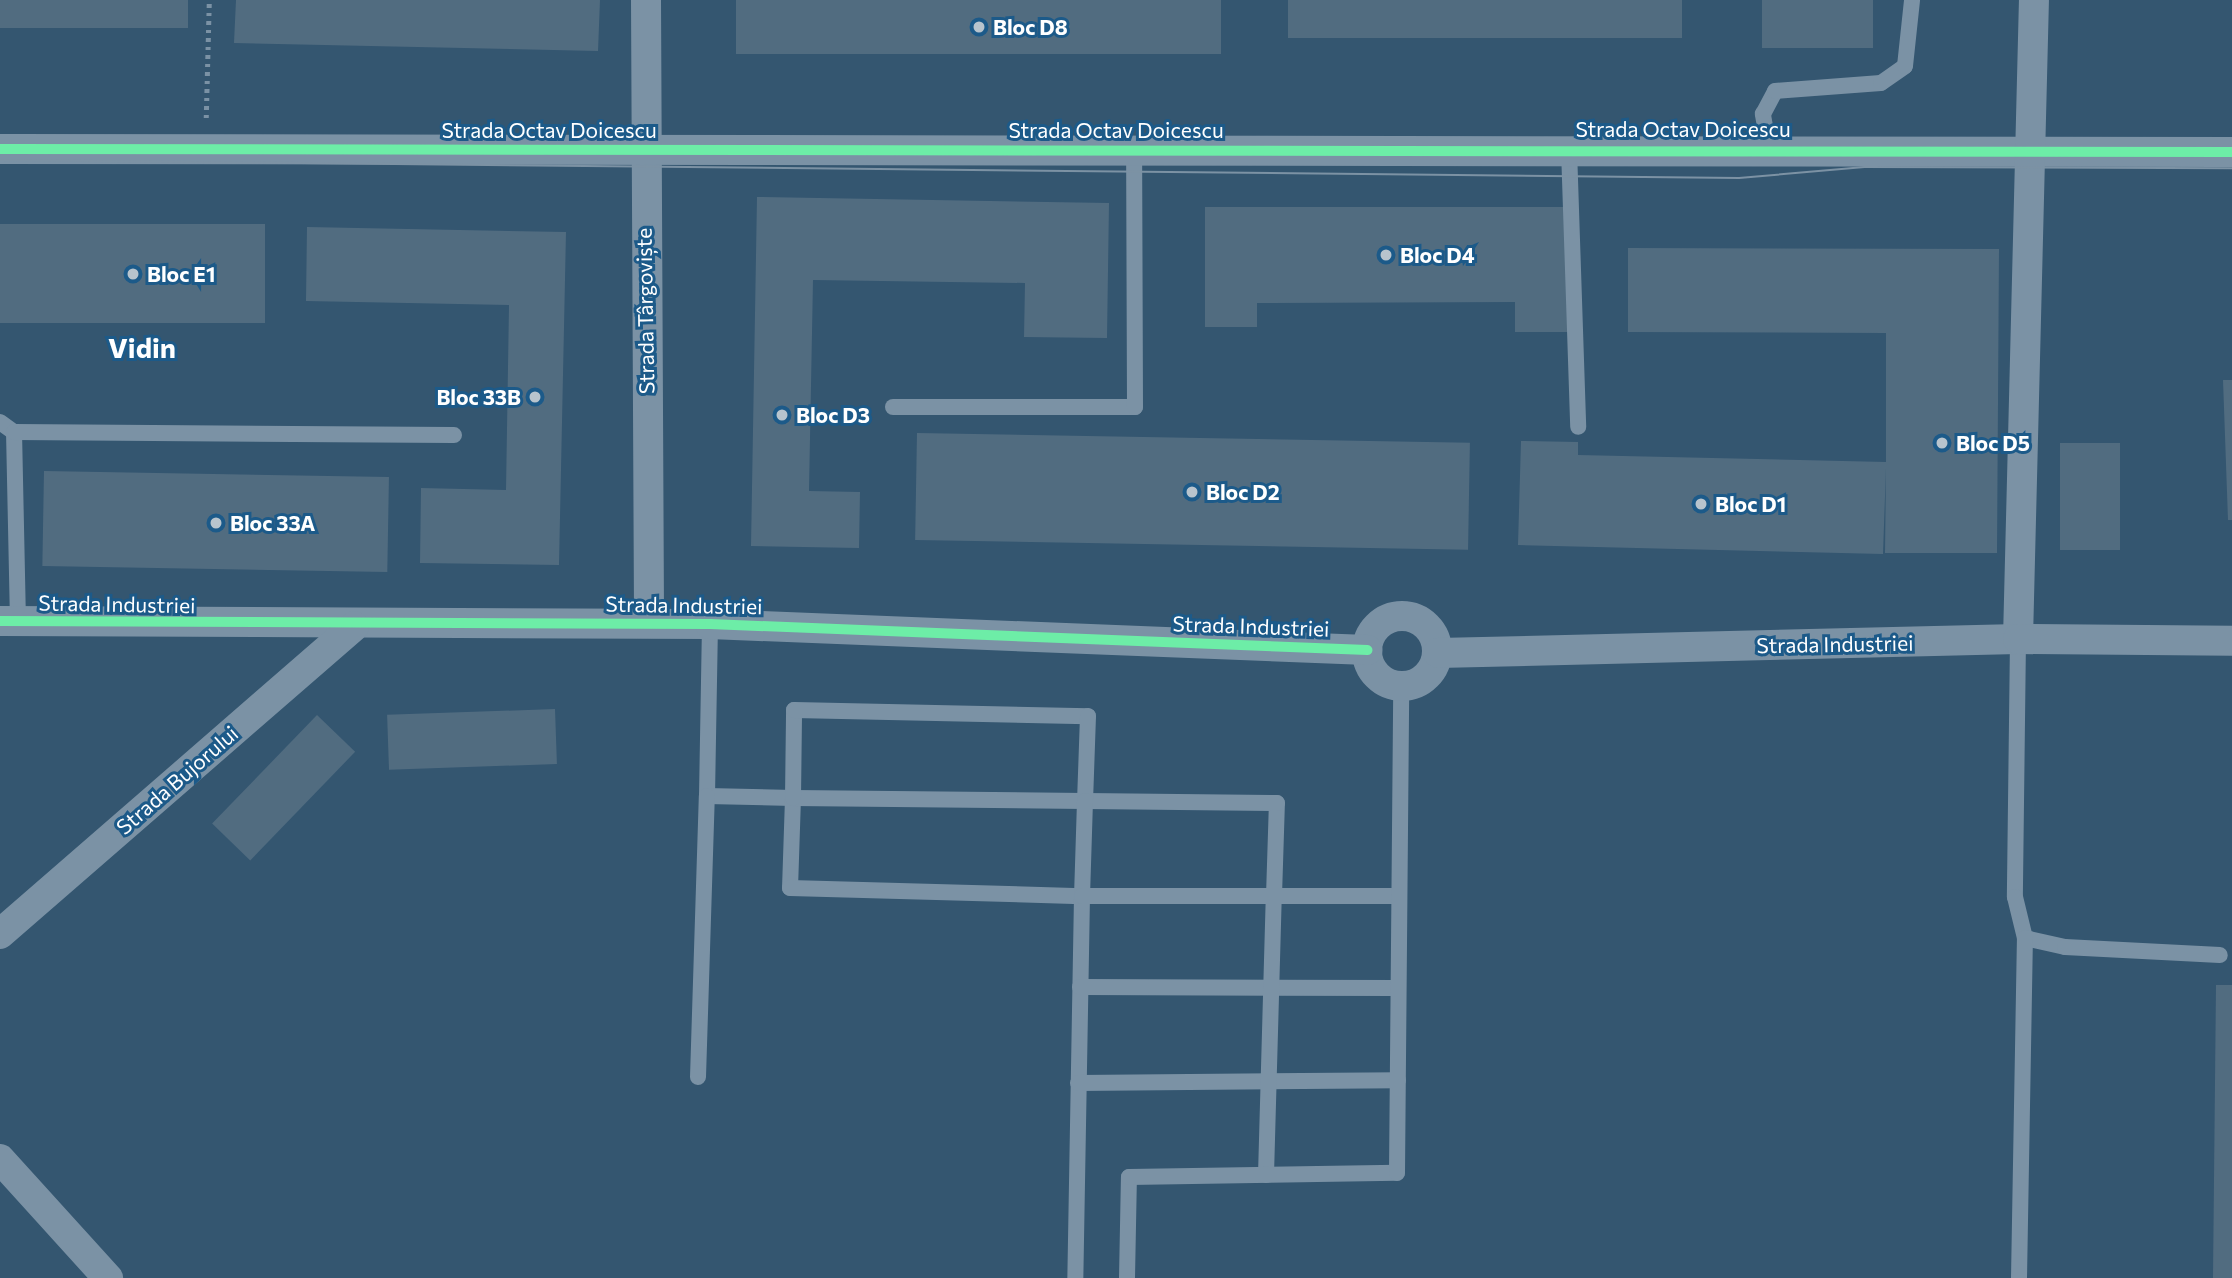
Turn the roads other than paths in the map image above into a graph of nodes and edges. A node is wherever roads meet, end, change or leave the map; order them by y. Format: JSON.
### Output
{"nodes":[{"id":1,"x":646,"y":0,"type":"edge"},
{"id":2,"x":1912,"y":0,"type":"edge"},
{"id":3,"x":2034,"y":0,"type":"edge"},
{"id":4,"x":0,"y":149,"type":"edge"},
{"id":5,"x":644,"y":149,"type":"junction"},
{"id":6,"x":1134,"y":149,"type":"junction"},
{"id":7,"x":1569,"y":149,"type":"junction"},
{"id":8,"x":1769,"y":149,"type":"junction"},
{"id":9,"x":2031,"y":149,"type":"junction"},
{"id":10,"x":2232,"y":152,"type":"edge"},
{"id":11,"x":892,"y":407,"type":"dead end"},
{"id":12,"x":0,"y":422,"type":"edge"},
{"id":13,"x":1578,"y":427,"type":"dead end"},
{"id":14,"x":14,"y":432,"type":"junction"},
{"id":15,"x":454,"y":435,"type":"dead end"},
{"id":16,"x":9,"y":622,"type":"edge"},
{"id":17,"x":649,"y":623,"type":"junction"},
{"id":18,"x":710,"y":624,"type":"junction"},
{"id":19,"x":354,"y":626,"type":"junction"},
{"id":20,"x":2018,"y":639,"type":"junction"},
{"id":21,"x":2232,"y":641,"type":"edge"},
{"id":22,"x":1367,"y":650,"type":"junction"},
{"id":23,"x":1438,"y":653,"type":"junction"},
{"id":24,"x":1401,"y":687,"type":"junction"},
{"id":25,"x":707,"y":796,"type":"junction"},
{"id":26,"x":793,"y":798,"type":"junction"},
{"id":27,"x":1085,"y":801,"type":"junction"},
{"id":28,"x":1399,"y":895,"type":"junction"},
{"id":29,"x":1082,"y":896,"type":"junction"},
{"id":30,"x":1274,"y":896,"type":"junction"},
{"id":31,"x":0,"y":934,"type":"edge"},
{"id":32,"x":2025,"y":938,"type":"junction"},
{"id":33,"x":2220,"y":955,"type":"dead end"},
{"id":34,"x":1080,"y":986,"type":"junction"},
{"id":35,"x":1272,"y":987,"type":"junction"},
{"id":36,"x":1398,"y":988,"type":"junction"},
{"id":37,"x":698,"y":1077,"type":"dead end"},
{"id":38,"x":1398,"y":1080,"type":"junction"},
{"id":39,"x":1269,"y":1081,"type":"junction"},
{"id":40,"x":1078,"y":1083,"type":"junction"},
{"id":41,"x":0,"y":1159,"type":"edge"},
{"id":42,"x":1266,"y":1175,"type":"junction"},
{"id":43,"x":108,"y":1278,"type":"edge"},
{"id":44,"x":1075,"y":1278,"type":"edge"},
{"id":45,"x":1127,"y":1278,"type":"edge"},
{"id":46,"x":2019,"y":1278,"type":"edge"}],
"edges":[{"from":1,"to":5,"type":"street","name":"Strada Târgoviște"},
{"from":2,"to":8,"type":"lane"},
{"from":3,"to":9,"type":"street"},
{"from":4,"to":5,"type":"street","name":"Strada Octav Doicescu"},
{"from":5,"to":6,"type":"street","name":"Strada Octav Doicescu"},
{"from":5,"to":17,"type":"street","name":"Strada Târgoviște"},
{"from":6,"to":7,"type":"street","name":"Strada Octav Doicescu"},
{"from":6,"to":11,"type":"lane"},
{"from":7,"to":8,"type":"street","name":"Strada Octav Doicescu"},
{"from":7,"to":13,"type":"lane"},
{"from":8,"to":9,"type":"street","name":"Strada Octav Doicescu"},
{"from":9,"to":10,"type":"street","name":"Strada Octav Doicescu"},
{"from":9,"to":20,"type":"street"},
{"from":12,"to":14,"type":"lane"},
{"from":14,"to":15,"type":"lane"},
{"from":14,"to":16,"type":"lane"},
{"from":16,"to":19,"type":"street","name":"Strada Industriei"},
{"from":17,"to":18,"type":"street","name":"Strada Industriei"},
{"from":17,"to":19,"type":"street","name":"Strada Industriei"},
{"from":18,"to":22,"type":"street","name":"Strada Industriei"},
{"from":18,"to":25,"type":"lane"},
{"from":19,"to":31,"type":"street","name":"Strada Bujorului"},
{"from":20,"to":21,"type":"street","name":"Strada Industriei"},
{"from":20,"to":23,"type":"street","name":"Strada Industriei"},
{"from":20,"to":32,"type":"lane"},
{"from":22,"to":23,"type":"street"},
{"from":22,"to":24,"type":"street"},
{"from":23,"to":24,"type":"street"},
{"from":24,"to":28,"type":"lane"},
{"from":25,"to":26,"type":"lane"},
{"from":25,"to":37,"type":"lane"},
{"from":26,"to":27,"type":"lane"},
{"from":26,"to":27,"type":"lane"},
{"from":26,"to":29,"type":"lane"},
{"from":27,"to":29,"type":"lane"},
{"from":27,"to":30,"type":"lane"},
{"from":28,"to":30,"type":"lane"},
{"from":28,"to":36,"type":"lane"},
{"from":29,"to":30,"type":"lane"},
{"from":29,"to":34,"type":"lane"},
{"from":30,"to":35,"type":"lane"},
{"from":32,"to":33,"type":"lane"},
{"from":32,"to":46,"type":"lane"},
{"from":34,"to":35,"type":"lane"},
{"from":34,"to":40,"type":"lane"},
{"from":35,"to":36,"type":"lane"},
{"from":35,"to":39,"type":"lane"},
{"from":36,"to":38,"type":"lane"},
{"from":38,"to":39,"type":"lane"},
{"from":38,"to":42,"type":"lane"},
{"from":39,"to":40,"type":"lane"},
{"from":39,"to":42,"type":"lane"},
{"from":40,"to":44,"type":"lane"},
{"from":41,"to":43,"type":"street"},
{"from":42,"to":45,"type":"lane"}]}
